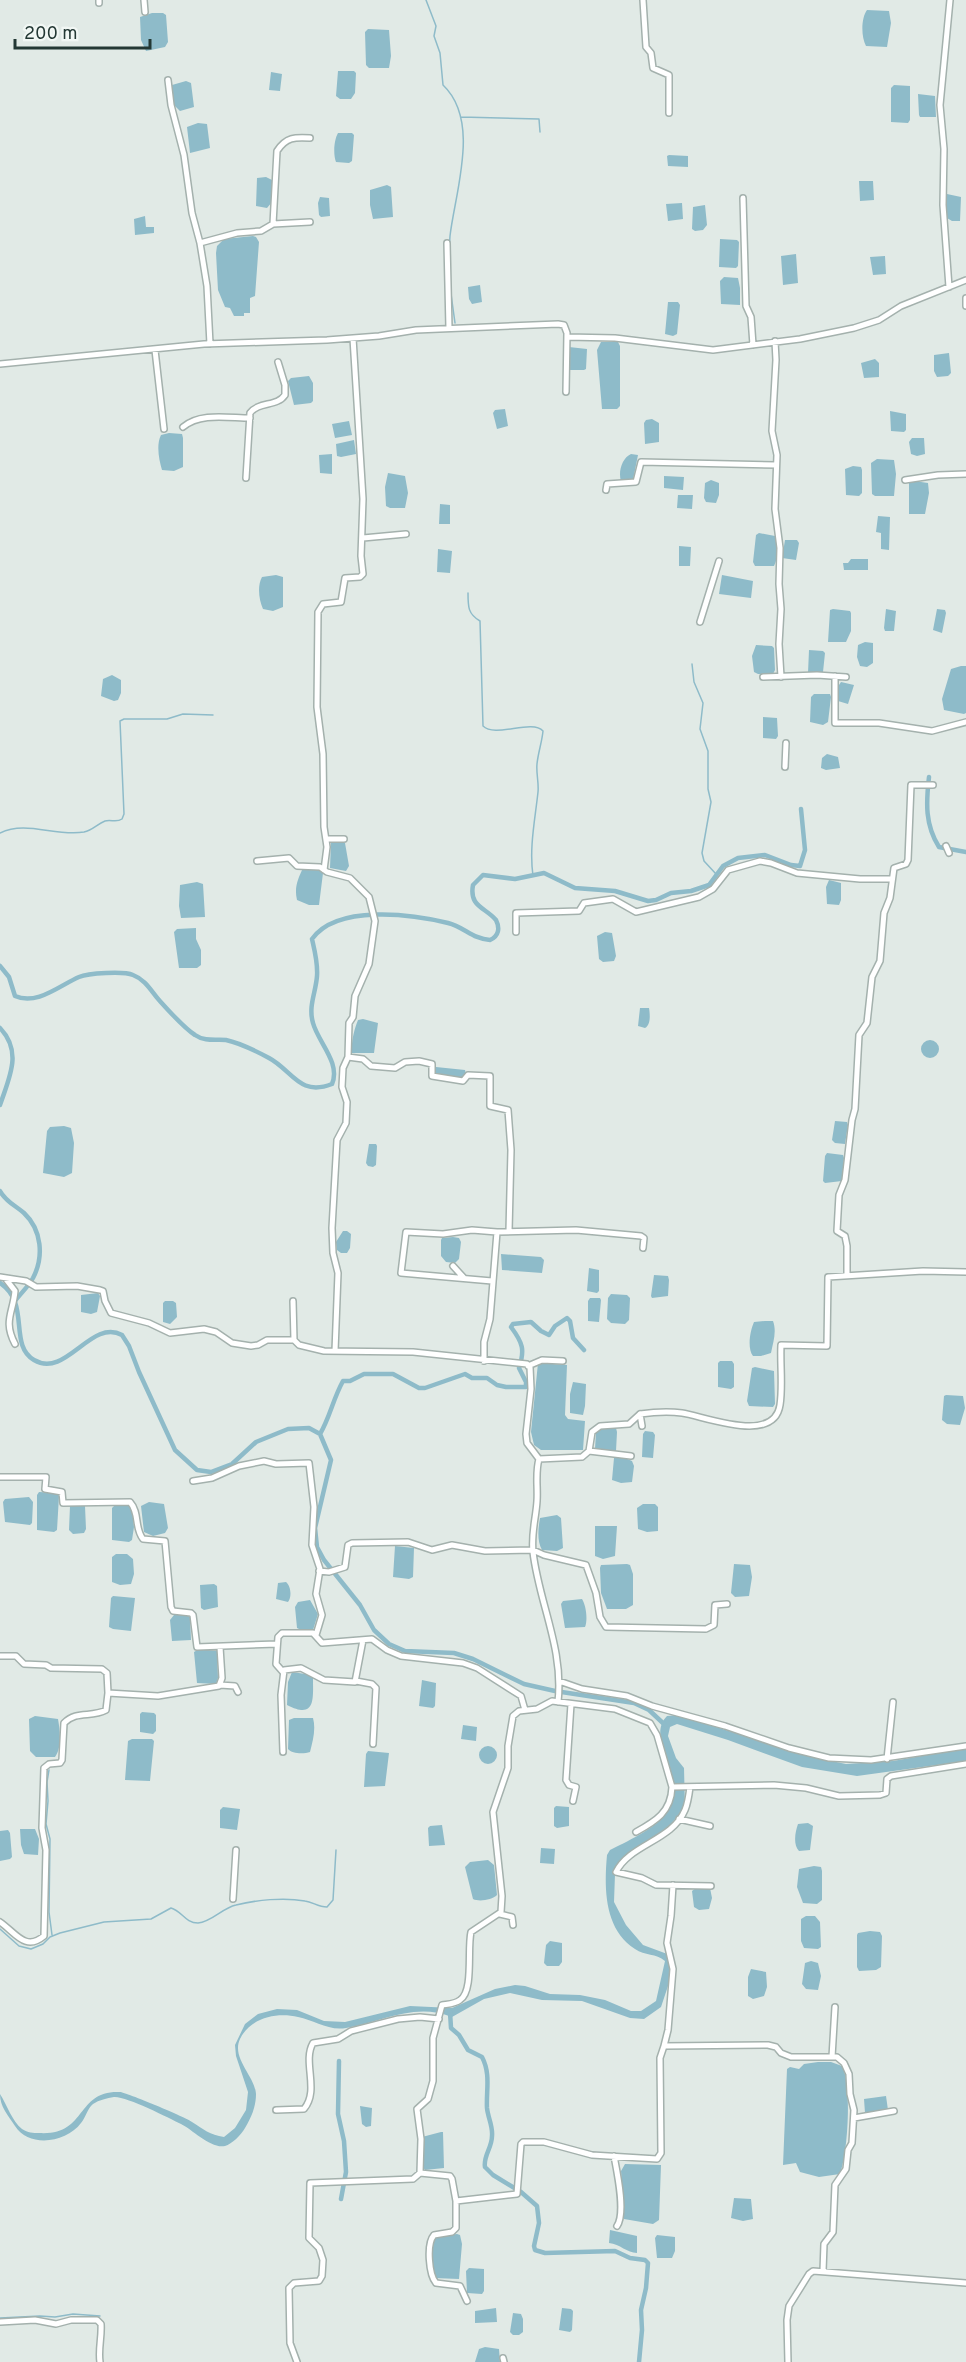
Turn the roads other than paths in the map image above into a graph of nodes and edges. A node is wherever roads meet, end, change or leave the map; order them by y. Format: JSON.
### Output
{"nodes":[{"id":1,"x":144,"y":0,"type":"edge"},
{"id":2,"x":643,"y":0,"type":"edge"},
{"id":3,"x":950,"y":0,"type":"edge"},
{"id":4,"x":145,"y":12,"type":"dead end"},
{"id":5,"x":168,"y":80,"type":"dead end"},
{"id":6,"x":669,"y":113,"type":"dead end"},
{"id":7,"x":310,"y":138,"type":"dead end"},
{"id":8,"x":743,"y":198,"type":"dead end"},
{"id":9,"x":310,"y":222,"type":"dead end"},
{"id":10,"x":273,"y":224,"type":"junction"},
{"id":11,"x":200,"y":243,"type":"junction"},
{"id":12,"x":447,"y":243,"type":"dead end"},
{"id":13,"x":966,"y":280,"type":"edge"},
{"id":14,"x":949,"y":287,"type":"junction"},
{"id":15,"x":966,"y":298,"type":"edge"},
{"id":16,"x":966,"y":306,"type":"edge"},
{"id":17,"x":448,"y":328,"type":"junction"},
{"id":18,"x":567,"y":337,"type":"junction"},
{"id":19,"x":352,"y":338,"type":"junction"},
{"id":20,"x":775,"y":341,"type":"junction"},
{"id":21,"x":210,"y":344,"type":"junction"},
{"id":22,"x":753,"y":345,"type":"junction"},
{"id":23,"x":155,"y":350,"type":"junction"},
{"id":24,"x":278,"y":362,"type":"dead end"},
{"id":25,"x":0,"y":364,"type":"edge"},
{"id":26,"x":566,"y":392,"type":"dead end"},
{"id":27,"x":250,"y":418,"type":"junction"},
{"id":28,"x":183,"y":427,"type":"dead end"},
{"id":29,"x":164,"y":429,"type":"dead end"},
{"id":30,"x":776,"y":465,"type":"junction"},
{"id":31,"x":966,"y":474,"type":"edge"},
{"id":32,"x":246,"y":478,"type":"dead end"},
{"id":33,"x":905,"y":480,"type":"dead end"},
{"id":34,"x":606,"y":490,"type":"dead end"},
{"id":35,"x":406,"y":534,"type":"dead end"},
{"id":36,"x":363,"y":538,"type":"junction"},
{"id":37,"x":719,"y":561,"type":"dead end"},
{"id":38,"x":700,"y":622,"type":"dead end"},
{"id":39,"x":835,"y":676,"type":"junction"},
{"id":40,"x":763,"y":677,"type":"dead end"},
{"id":41,"x":781,"y":677,"type":"junction"},
{"id":42,"x":846,"y":677,"type":"dead end"},
{"id":43,"x":966,"y":723,"type":"edge"},
{"id":44,"x":786,"y":743,"type":"dead end"},
{"id":45,"x":785,"y":766,"type":"dead end"},
{"id":46,"x":933,"y":785,"type":"dead end"},
{"id":47,"x":326,"y":839,"type":"junction"},
{"id":48,"x":344,"y":839,"type":"dead end"},
{"id":49,"x":946,"y":846,"type":"dead end"},
{"id":50,"x":949,"y":853,"type":"dead end"},
{"id":51,"x":257,"y":861,"type":"dead end"},
{"id":52,"x":324,"y":870,"type":"junction"},
{"id":53,"x":892,"y":879,"type":"junction"},
{"id":54,"x":516,"y":932,"type":"dead end"},
{"id":55,"x":348,"y":1057,"type":"junction"},
{"id":56,"x":509,"y":1231,"type":"junction"},
{"id":57,"x":497,"y":1232,"type":"junction"},
{"id":58,"x":643,"y":1248,"type":"dead end"},
{"id":59,"x":453,"y":1266,"type":"dead end"},
{"id":60,"x":966,"y":1272,"type":"edge"},
{"id":61,"x":847,"y":1275,"type":"junction"},
{"id":62,"x":3,"y":1277,"type":"edge"},
{"id":63,"x":464,"y":1278,"type":"junction"},
{"id":64,"x":492,"y":1281,"type":"junction"},
{"id":65,"x":293,"y":1301,"type":"dead end"},
{"id":66,"x":294,"y":1340,"type":"junction"},
{"id":67,"x":15,"y":1344,"type":"dead end"},
{"id":68,"x":335,"y":1351,"type":"junction"},
{"id":69,"x":484,"y":1361,"type":"junction"},
{"id":70,"x":563,"y":1361,"type":"dead end"},
{"id":71,"x":528,"y":1366,"type":"junction"},
{"id":72,"x":640,"y":1414,"type":"junction"},
{"id":73,"x":642,"y":1426,"type":"dead end"},
{"id":74,"x":589,"y":1451,"type":"junction"},
{"id":75,"x":631,"y":1456,"type":"dead end"},
{"id":76,"x":539,"y":1459,"type":"junction"},
{"id":77,"x":0,"y":1477,"type":"edge"},
{"id":78,"x":193,"y":1481,"type":"dead end"},
{"id":79,"x":532,"y":1550,"type":"junction"},
{"id":80,"x":320,"y":1571,"type":"junction"},
{"id":81,"x":727,"y":1604,"type":"dead end"},
{"id":82,"x":316,"y":1635,"type":"junction"},
{"id":83,"x":363,"y":1640,"type":"junction"},
{"id":84,"x":277,"y":1644,"type":"junction"},
{"id":85,"x":220,"y":1647,"type":"junction"},
{"id":86,"x":0,"y":1656,"type":"edge"},
{"id":87,"x":283,"y":1672,"type":"junction"},
{"id":88,"x":356,"y":1681,"type":"junction"},
{"id":89,"x":559,"y":1681,"type":"junction"},
{"id":90,"x":220,"y":1685,"type":"junction"},
{"id":91,"x":238,"y":1692,"type":"dead end"},
{"id":92,"x":108,"y":1693,"type":"junction"},
{"id":93,"x":558,"y":1701,"type":"junction"},
{"id":94,"x":893,"y":1702,"type":"dead end"},
{"id":95,"x":571,"y":1704,"type":"junction"},
{"id":96,"x":525,"y":1710,"type":"junction"},
{"id":97,"x":373,"y":1744,"type":"dead end"},
{"id":98,"x":966,"y":1746,"type":"edge"},
{"id":99,"x":283,"y":1752,"type":"dead end"},
{"id":100,"x":888,"y":1759,"type":"junction"},
{"id":101,"x":966,"y":1764,"type":"edge"},
{"id":102,"x":674,"y":1787,"type":"junction"},
{"id":103,"x":689,"y":1787,"type":"junction"},
{"id":104,"x":573,"y":1801,"type":"dead end"},
{"id":105,"x":679,"y":1819,"type":"junction"},
{"id":106,"x":710,"y":1826,"type":"dead end"},
{"id":107,"x":636,"y":1832,"type":"dead end"},
{"id":108,"x":236,"y":1850,"type":"dead end"},
{"id":109,"x":673,"y":1885,"type":"junction"},
{"id":110,"x":711,"y":1886,"type":"dead end"},
{"id":111,"x":233,"y":1899,"type":"dead end"},
{"id":112,"x":500,"y":1914,"type":"junction"},
{"id":113,"x":0,"y":1922,"type":"edge"},
{"id":114,"x":513,"y":1925,"type":"dead end"},
{"id":115,"x":835,"y":2007,"type":"dead end"},
{"id":116,"x":439,"y":2018,"type":"junction"},
{"id":117,"x":664,"y":2046,"type":"junction"},
{"id":118,"x":832,"y":2057,"type":"junction"},
{"id":119,"x":276,"y":2110,"type":"dead end"},
{"id":120,"x":894,"y":2111,"type":"dead end"},
{"id":121,"x":854,"y":2118,"type":"junction"},
{"id":122,"x":614,"y":2156,"type":"junction"},
{"id":123,"x":420,"y":2173,"type":"junction"},
{"id":124,"x":456,"y":2201,"type":"junction"},
{"id":125,"x":617,"y":2226,"type":"dead end"},
{"id":126,"x":823,"y":2271,"type":"junction"},
{"id":127,"x":966,"y":2283,"type":"edge"},
{"id":128,"x":467,"y":2301,"type":"dead end"},
{"id":129,"x":0,"y":2322,"type":"edge"},
{"id":130,"x":100,"y":2362,"type":"edge"},
{"id":131,"x":297,"y":2362,"type":"edge"},
{"id":132,"x":788,"y":2362,"type":"edge"}],
"edges":[{"from":1,"to":4,"type":"street"},
{"from":2,"to":6,"type":"street"},
{"from":3,"to":14,"type":"street"},
{"from":5,"to":11,"type":"street"},
{"from":7,"to":10,"type":"street"},
{"from":8,"to":22,"type":"street"},
{"from":9,"to":10,"type":"street"},
{"from":10,"to":11,"type":"street"},
{"from":11,"to":21,"type":"street"},
{"from":12,"to":17,"type":"street"},
{"from":13,"to":14,"type":"street"},
{"from":14,"to":20,"type":"street"},
{"from":15,"to":16,"type":"street"},
{"from":17,"to":18,"type":"street"},
{"from":17,"to":19,"type":"street"},
{"from":18,"to":22,"type":"street"},
{"from":18,"to":26,"type":"street"},
{"from":19,"to":21,"type":"street"},
{"from":19,"to":36,"type":"street"},
{"from":20,"to":22,"type":"street"},
{"from":20,"to":30,"type":"street"},
{"from":21,"to":23,"type":"street"},
{"from":23,"to":25,"type":"street"},
{"from":23,"to":29,"type":"street"},
{"from":24,"to":27,"type":"street"},
{"from":27,"to":28,"type":"street"},
{"from":27,"to":32,"type":"street"},
{"from":30,"to":34,"type":"street"},
{"from":30,"to":41,"type":"street"},
{"from":31,"to":33,"type":"street"},
{"from":35,"to":36,"type":"street"},
{"from":36,"to":47,"type":"street"},
{"from":37,"to":38,"type":"street"},
{"from":39,"to":41,"type":"street"},
{"from":39,"to":42,"type":"street"},
{"from":39,"to":43,"type":"street"},
{"from":40,"to":41,"type":"street"},
{"from":44,"to":45,"type":"street"},
{"from":46,"to":53,"type":"street"},
{"from":47,"to":48,"type":"street"},
{"from":47,"to":52,"type":"street"},
{"from":49,"to":50,"type":"street"},
{"from":51,"to":52,"type":"street"},
{"from":52,"to":55,"type":"street"},
{"from":53,"to":54,"type":"street"},
{"from":53,"to":61,"type":"street"},
{"from":55,"to":56,"type":"street"},
{"from":55,"to":68,"type":"street"},
{"from":56,"to":57,"type":"street"},
{"from":56,"to":58,"type":"street"},
{"from":57,"to":63,"type":"street"},
{"from":57,"to":64,"type":"street"},
{"from":59,"to":63,"type":"street"},
{"from":60,"to":61,"type":"street"},
{"from":61,"to":72,"type":"street"},
{"from":62,"to":66,"type":"street"},
{"from":62,"to":67,"type":"street"},
{"from":63,"to":64,"type":"street"},
{"from":64,"to":69,"type":"street"},
{"from":65,"to":66,"type":"street"},
{"from":66,"to":68,"type":"street"},
{"from":68,"to":69,"type":"street"},
{"from":69,"to":71,"type":"street"},
{"from":70,"to":71,"type":"street"},
{"from":71,"to":76,"type":"street"},
{"from":72,"to":73,"type":"street"},
{"from":72,"to":74,"type":"street"},
{"from":74,"to":75,"type":"street"},
{"from":74,"to":76,"type":"street"},
{"from":76,"to":79,"type":"street"},
{"from":77,"to":85,"type":"street"},
{"from":78,"to":80,"type":"street"},
{"from":79,"to":80,"type":"street"},
{"from":79,"to":81,"type":"street"},
{"from":79,"to":89,"type":"street"},
{"from":80,"to":82,"type":"street"},
{"from":82,"to":83,"type":"street"},
{"from":82,"to":84,"type":"street"},
{"from":83,"to":88,"type":"street"},
{"from":83,"to":96,"type":"street"},
{"from":84,"to":85,"type":"street"},
{"from":84,"to":87,"type":"street"},
{"from":85,"to":90,"type":"street"},
{"from":86,"to":92,"type":"street"},
{"from":87,"to":88,"type":"street"},
{"from":87,"to":99,"type":"street"},
{"from":88,"to":97,"type":"street"},
{"from":89,"to":93,"type":"street"},
{"from":89,"to":100,"type":"street"},
{"from":90,"to":91,"type":"street"},
{"from":90,"to":92,"type":"street"},
{"from":92,"to":113,"type":"street"},
{"from":93,"to":95,"type":"street"},
{"from":93,"to":96,"type":"street"},
{"from":94,"to":100,"type":"street"},
{"from":95,"to":102,"type":"street"},
{"from":95,"to":104,"type":"street"},
{"from":96,"to":112,"type":"street"},
{"from":98,"to":100,"type":"street"},
{"from":101,"to":103,"type":"street"},
{"from":102,"to":103,"type":"street"},
{"from":102,"to":107,"type":"street"},
{"from":103,"to":105,"type":"street"},
{"from":105,"to":106,"type":"street"},
{"from":105,"to":109,"type":"street"},
{"from":108,"to":111,"type":"street"},
{"from":109,"to":110,"type":"street"},
{"from":109,"to":117,"type":"street"},
{"from":112,"to":114,"type":"street"},
{"from":112,"to":116,"type":"street"},
{"from":115,"to":118,"type":"street"},
{"from":116,"to":119,"type":"street"},
{"from":116,"to":123,"type":"street"},
{"from":117,"to":118,"type":"street"},
{"from":117,"to":122,"type":"street"},
{"from":118,"to":121,"type":"street"},
{"from":120,"to":121,"type":"street"},
{"from":121,"to":126,"type":"street"},
{"from":122,"to":124,"type":"street"},
{"from":122,"to":125,"type":"street"},
{"from":123,"to":124,"type":"street"},
{"from":123,"to":131,"type":"street"},
{"from":124,"to":128,"type":"street"},
{"from":126,"to":127,"type":"street"},
{"from":126,"to":132,"type":"street"},
{"from":129,"to":130,"type":"street"}]}
